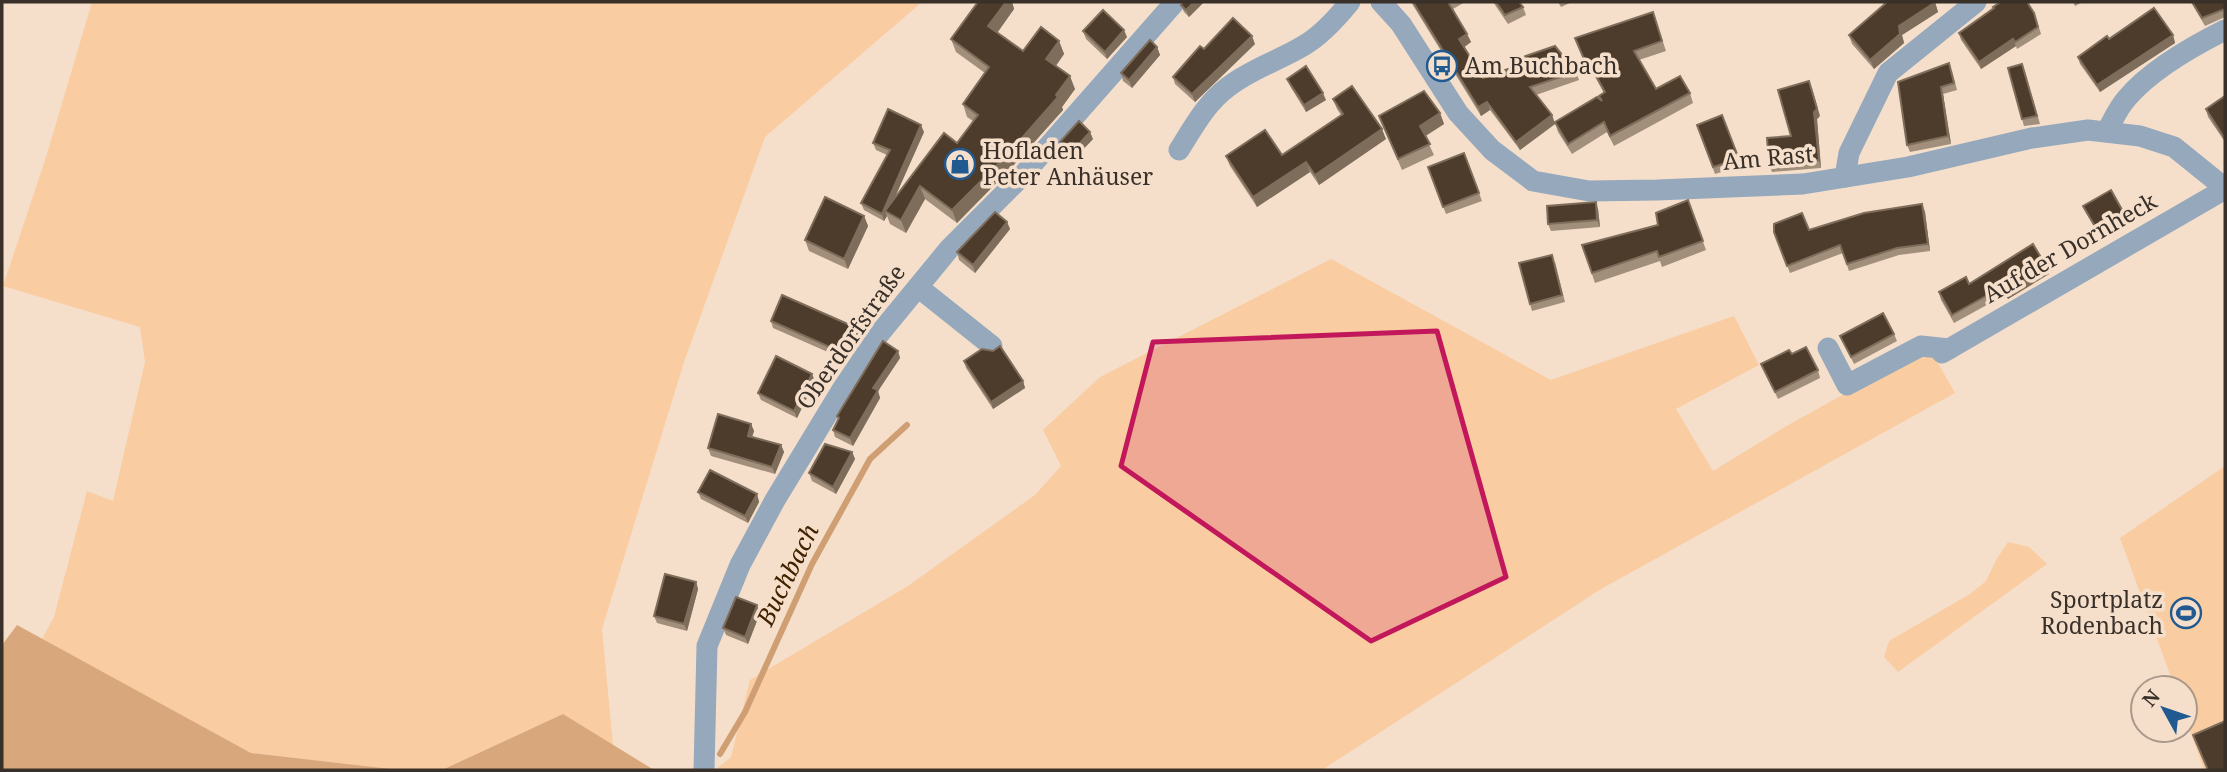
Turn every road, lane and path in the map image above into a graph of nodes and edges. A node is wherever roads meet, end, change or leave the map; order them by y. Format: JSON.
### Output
{"nodes":[{"id":1,"x":1175,"y":2,"type":"edge"},
{"id":2,"x":1350,"y":2,"type":"edge"},
{"id":3,"x":1381,"y":2,"type":"edge"},
{"id":4,"x":1976,"y":2,"type":"edge"},
{"id":5,"x":2225,"y":30,"type":"edge"},
{"id":6,"x":2107,"y":131,"type":"junction"},
{"id":7,"x":1179,"y":150,"type":"dead end"},
{"id":8,"x":1844,"y":177,"type":"junction"},
{"id":9,"x":2225,"y":188,"type":"edge"},
{"id":10,"x":918,"y":286,"type":"junction"},
{"id":11,"x":992,"y":346,"type":"dead end"},
{"id":12,"x":1828,"y":348,"type":"dead end"},
{"id":13,"x":704,"y":770,"type":"edge"}],
"edges":[{"from":1,"to":10,"type":"street","name":"Oberdorfstraße"},
{"from":2,"to":7,"type":"street"},
{"from":3,"to":8,"type":"street","name":"Am Rast"},
{"from":4,"to":8,"type":"street"},
{"from":5,"to":6,"type":"street"},
{"from":6,"to":8,"type":"street","name":"Am Rast"},
{"from":6,"to":9,"type":"street","name":"Am Rast"},
{"from":9,"to":12,"type":"street","name":"Auf der Dornheck"},
{"from":10,"to":11,"type":"street"},
{"from":10,"to":13,"type":"street","name":"Oberdorfstraße"}]}
